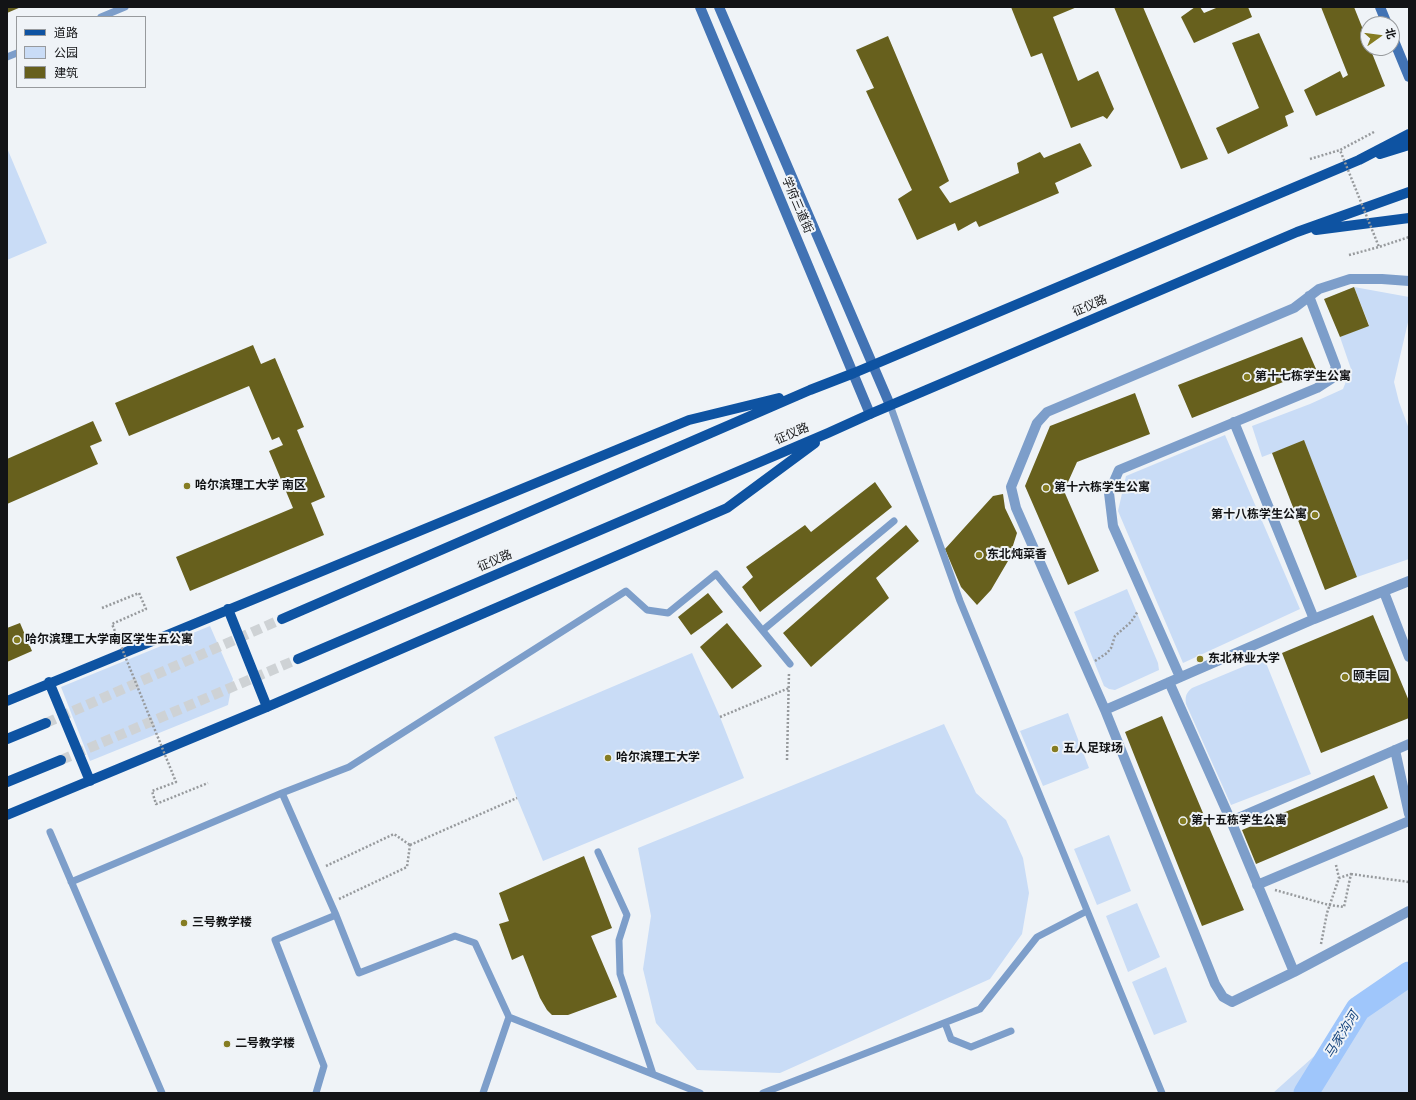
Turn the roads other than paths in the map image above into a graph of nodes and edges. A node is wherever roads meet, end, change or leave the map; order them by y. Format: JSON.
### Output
{"nodes":[{"id":1,"x":125,"y":7,"type":"edge"},
{"id":2,"x":700,"y":7,"type":"edge"},
{"id":3,"x":719,"y":7,"type":"edge"},
{"id":4,"x":103,"y":16,"type":"edge"},
{"id":5,"x":1400,"y":55,"type":"edge"},
{"id":6,"x":1409,"y":77,"type":"edge"},
{"id":7,"x":1409,"y":134,"type":"edge"},
{"id":8,"x":1409,"y":145,"type":"edge"},
{"id":9,"x":1359,"y":160,"type":"junction"},
{"id":10,"x":1409,"y":192,"type":"edge"},
{"id":11,"x":1409,"y":218,"type":"edge"},
{"id":12,"x":1297,"y":232,"type":"junction"},
{"id":13,"x":1409,"y":281,"type":"edge"},
{"id":14,"x":1309,"y":296,"type":"junction"},
{"id":15,"x":873,"y":365,"type":"junction"},
{"id":16,"x":854,"y":373,"type":"junction"},
{"id":17,"x":810,"y":390,"type":"junction"},
{"id":18,"x":890,"y":406,"type":"junction"},
{"id":19,"x":870,"y":414,"type":"junction"},
{"id":20,"x":1234,"y":422,"type":"junction"},
{"id":21,"x":828,"y":433,"type":"junction"},
{"id":22,"x":894,"y":521,"type":"dead end"},
{"id":23,"x":1409,"y":581,"type":"edge"},
{"id":24,"x":1384,"y":592,"type":"junction"},
{"id":25,"x":228,"y":609,"type":"junction"},
{"id":26,"x":282,"y":619,"type":"tunnel mouth"},
{"id":27,"x":1314,"y":619,"type":"junction"},
{"id":28,"x":763,"y":630,"type":"junction"},
{"id":29,"x":1409,"y":657,"type":"edge"},
{"id":30,"x":298,"y":659,"type":"tunnel mouth"},
{"id":31,"x":790,"y":664,"type":"road end"},
{"id":32,"x":1180,"y":677,"type":"junction"},
{"id":33,"x":49,"y":682,"type":"junction"},
{"id":34,"x":1169,"y":682,"type":"junction"},
{"id":35,"x":7,"y":701,"type":"edge"},
{"id":36,"x":267,"y":708,"type":"junction"},
{"id":37,"x":1105,"y":710,"type":"junction"},
{"id":38,"x":46,"y":723,"type":"tunnel mouth"},
{"id":39,"x":7,"y":739,"type":"edge"},
{"id":40,"x":1409,"y":744,"type":"edge"},
{"id":41,"x":1395,"y":750,"type":"junction"},
{"id":42,"x":61,"y":760,"type":"tunnel mouth"},
{"id":43,"x":90,"y":781,"type":"junction"},
{"id":44,"x":7,"y":782,"type":"edge"},
{"id":45,"x":282,"y":793,"type":"junction"},
{"id":46,"x":1409,"y":814,"type":"edge"},
{"id":47,"x":7,"y":816,"type":"edge"},
{"id":48,"x":1230,"y":821,"type":"junction"},
{"id":49,"x":1409,"y":821,"type":"edge"},
{"id":50,"x":50,"y":832,"type":"dead end"},
{"id":51,"x":598,"y":852,"type":"dead end"},
{"id":52,"x":71,"y":882,"type":"junction"},
{"id":53,"x":1257,"y":885,"type":"junction"},
{"id":54,"x":1087,"y":911,"type":"junction"},
{"id":55,"x":1409,"y":911,"type":"edge"},
{"id":56,"x":336,"y":915,"type":"junction"},
{"id":57,"x":1294,"y":972,"type":"junction"},
{"id":58,"x":509,"y":1017,"type":"junction"},
{"id":59,"x":945,"y":1022,"type":"junction"},
{"id":60,"x":1011,"y":1031,"type":"dead end"},
{"id":61,"x":653,"y":1074,"type":"junction"},
{"id":62,"x":779,"y":1090,"type":"edge"},
{"id":63,"x":162,"y":1093,"type":"edge"},
{"id":64,"x":316,"y":1093,"type":"edge"},
{"id":65,"x":483,"y":1093,"type":"edge"},
{"id":66,"x":700,"y":1093,"type":"edge"},
{"id":67,"x":763,"y":1093,"type":"edge"},
{"id":68,"x":1162,"y":1093,"type":"edge"}],
"edges":[{"from":1,"to":4,"type":"lane"},
{"from":2,"to":16,"type":"main road","name":"学府三道街"},
{"from":3,"to":15,"type":"main road","name":"学府三道街"},
{"from":5,"to":6,"type":"main road"},
{"from":7,"to":9,"type":"main road"},
{"from":8,"to":9,"type":"main road"},
{"from":9,"to":15,"type":"main road"},
{"from":10,"to":12,"type":"main road"},
{"from":11,"to":12,"type":"main road"},
{"from":12,"to":18,"type":"main road","name":"征仪路"},
{"from":13,"to":14,"type":"street"},
{"from":14,"to":20,"type":"street"},
{"from":14,"to":37,"type":"street"},
{"from":15,"to":16,"type":"main road"},
{"from":15,"to":18,"type":"main road","name":"学府三道街"},
{"from":16,"to":17,"type":"main road"},
{"from":16,"to":19,"type":"main road","name":"学府三道街"},
{"from":17,"to":25,"type":"main road"},
{"from":17,"to":26,"type":"main road"},
{"from":18,"to":19,"type":"main road","name":"征仪路"},
{"from":18,"to":54,"type":"lane"},
{"from":19,"to":21,"type":"main road","name":"征仪路"},
{"from":20,"to":27,"type":"street"},
{"from":20,"to":32,"type":"street"},
{"from":21,"to":30,"type":"main road","name":"征仪路"},
{"from":21,"to":36,"type":"main road"},
{"from":22,"to":28,"type":"lane"},
{"from":23,"to":24,"type":"street"},
{"from":24,"to":27,"type":"street"},
{"from":24,"to":29,"type":"street"},
{"from":25,"to":33,"type":"main road"},
{"from":25,"to":36,"type":"main road"},
{"from":27,"to":32,"type":"street"},
{"from":28,"to":31,"type":"lane"},
{"from":28,"to":45,"type":"lane"},
{"from":32,"to":34,"type":"street"},
{"from":33,"to":35,"type":"main road"},
{"from":33,"to":43,"type":"main road"},
{"from":34,"to":37,"type":"street"},
{"from":34,"to":48,"type":"street"},
{"from":36,"to":43,"type":"main road"},
{"from":37,"to":57,"type":"street"},
{"from":38,"to":39,"type":"main road"},
{"from":40,"to":41,"type":"street"},
{"from":41,"to":46,"type":"street"},
{"from":41,"to":48,"type":"street"},
{"from":42,"to":44,"type":"main road"},
{"from":43,"to":47,"type":"main road"},
{"from":45,"to":52,"type":"lane"},
{"from":45,"to":56,"type":"lane"},
{"from":48,"to":53,"type":"street"},
{"from":49,"to":53,"type":"street"},
{"from":50,"to":52,"type":"lane"},
{"from":51,"to":61,"type":"lane"},
{"from":52,"to":63,"type":"lane"},
{"from":53,"to":57,"type":"street"},
{"from":54,"to":59,"type":"lane"},
{"from":54,"to":68,"type":"lane"},
{"from":55,"to":57,"type":"street"},
{"from":56,"to":58,"type":"lane"},
{"from":56,"to":64,"type":"lane"},
{"from":58,"to":61,"type":"lane"},
{"from":58,"to":65,"type":"lane"},
{"from":59,"to":60,"type":"lane"},
{"from":59,"to":62,"type":"lane"},
{"from":61,"to":66,"type":"lane"},
{"from":62,"to":67,"type":"lane"}]}
